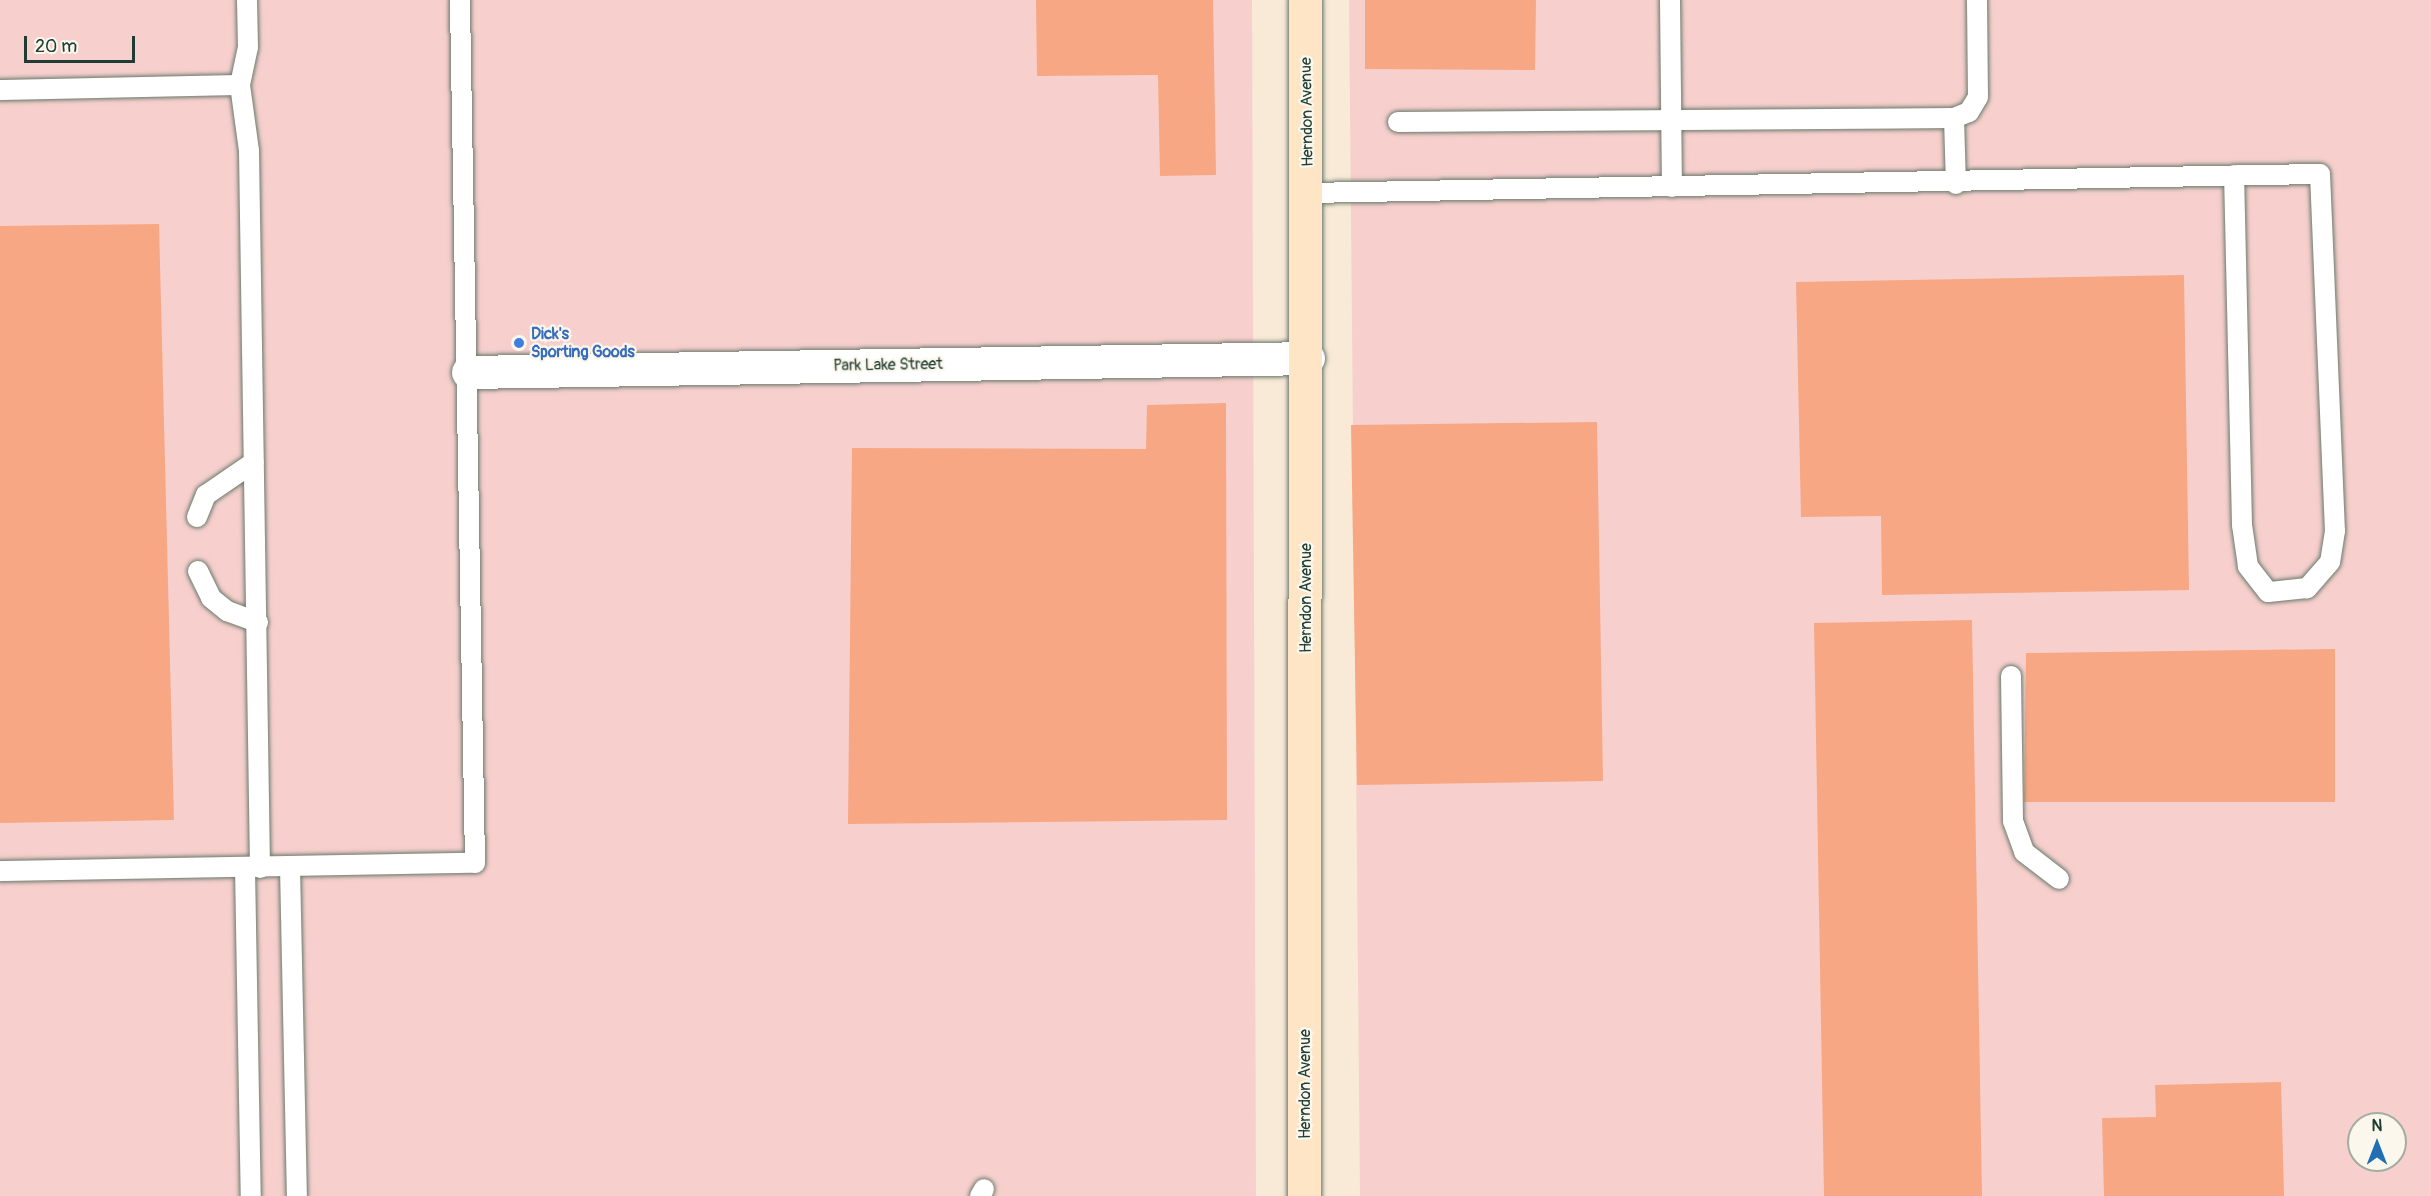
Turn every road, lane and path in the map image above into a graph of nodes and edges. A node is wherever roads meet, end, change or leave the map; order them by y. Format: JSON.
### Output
{"nodes":[{"id":1,"x":247,"y":0,"type":"edge"},
{"id":2,"x":460,"y":0,"type":"edge"},
{"id":3,"x":1305,"y":0,"type":"edge"},
{"id":4,"x":1670,"y":0,"type":"edge"},
{"id":5,"x":1977,"y":0,"type":"edge"},
{"id":6,"x":240,"y":85,"type":"junction"},
{"id":7,"x":0,"y":90,"type":"edge"},
{"id":8,"x":1954,"y":118,"type":"junction"},
{"id":9,"x":1671,"y":119,"type":"junction"},
{"id":10,"x":1398,"y":122,"type":"dead end"},
{"id":11,"x":2234,"y":176,"type":"junction"},
{"id":12,"x":1956,"y":184,"type":"junction"},
{"id":13,"x":1672,"y":187,"type":"junction"},
{"id":14,"x":1308,"y":193,"type":"junction"},
{"id":15,"x":1308,"y":358,"type":"junction"},
{"id":16,"x":468,"y":372,"type":"junction"},
{"id":17,"x":255,"y":462,"type":"junction"},
{"id":18,"x":197,"y":517,"type":"dead end"},
{"id":19,"x":198,"y":571,"type":"dead end"},
{"id":20,"x":258,"y":622,"type":"junction"},
{"id":21,"x":2011,"y":675,"type":"dead end"},
{"id":22,"x":290,"y":867,"type":"junction"},
{"id":23,"x":253,"y":868,"type":"junction"},
{"id":24,"x":0,"y":872,"type":"edge"},
{"id":25,"x":2059,"y":879,"type":"dead end"},
{"id":26,"x":251,"y":1196,"type":"edge"},
{"id":27,"x":297,"y":1196,"type":"edge"},
{"id":28,"x":1304,"y":1196,"type":"edge"}],
"edges":[{"from":1,"to":6,"type":"lane"},
{"from":2,"to":16,"type":"lane"},
{"from":3,"to":14,"type":"street","name":"Herndon Avenue"},
{"from":4,"to":9,"type":"lane"},
{"from":5,"to":8,"type":"lane"},
{"from":6,"to":7,"type":"lane"},
{"from":6,"to":17,"type":"lane"},
{"from":8,"to":9,"type":"lane"},
{"from":8,"to":12,"type":"lane"},
{"from":9,"to":10,"type":"lane"},
{"from":9,"to":13,"type":"lane"},
{"from":11,"to":11,"type":"lane"},
{"from":11,"to":12,"type":"lane"},
{"from":12,"to":13,"type":"lane"},
{"from":13,"to":14,"type":"lane"},
{"from":14,"to":15,"type":"street","name":"Herndon Avenue"},
{"from":15,"to":16,"type":"street","name":"Park Lake Street"},
{"from":15,"to":28,"type":"street","name":"Herndon Avenue"},
{"from":16,"to":22,"type":"lane"},
{"from":17,"to":18,"type":"lane"},
{"from":17,"to":20,"type":"lane"},
{"from":19,"to":20,"type":"lane"},
{"from":20,"to":23,"type":"lane"},
{"from":21,"to":25,"type":"lane"},
{"from":22,"to":23,"type":"lane"},
{"from":22,"to":27,"type":"lane"},
{"from":23,"to":24,"type":"lane"},
{"from":23,"to":26,"type":"lane"}]}
